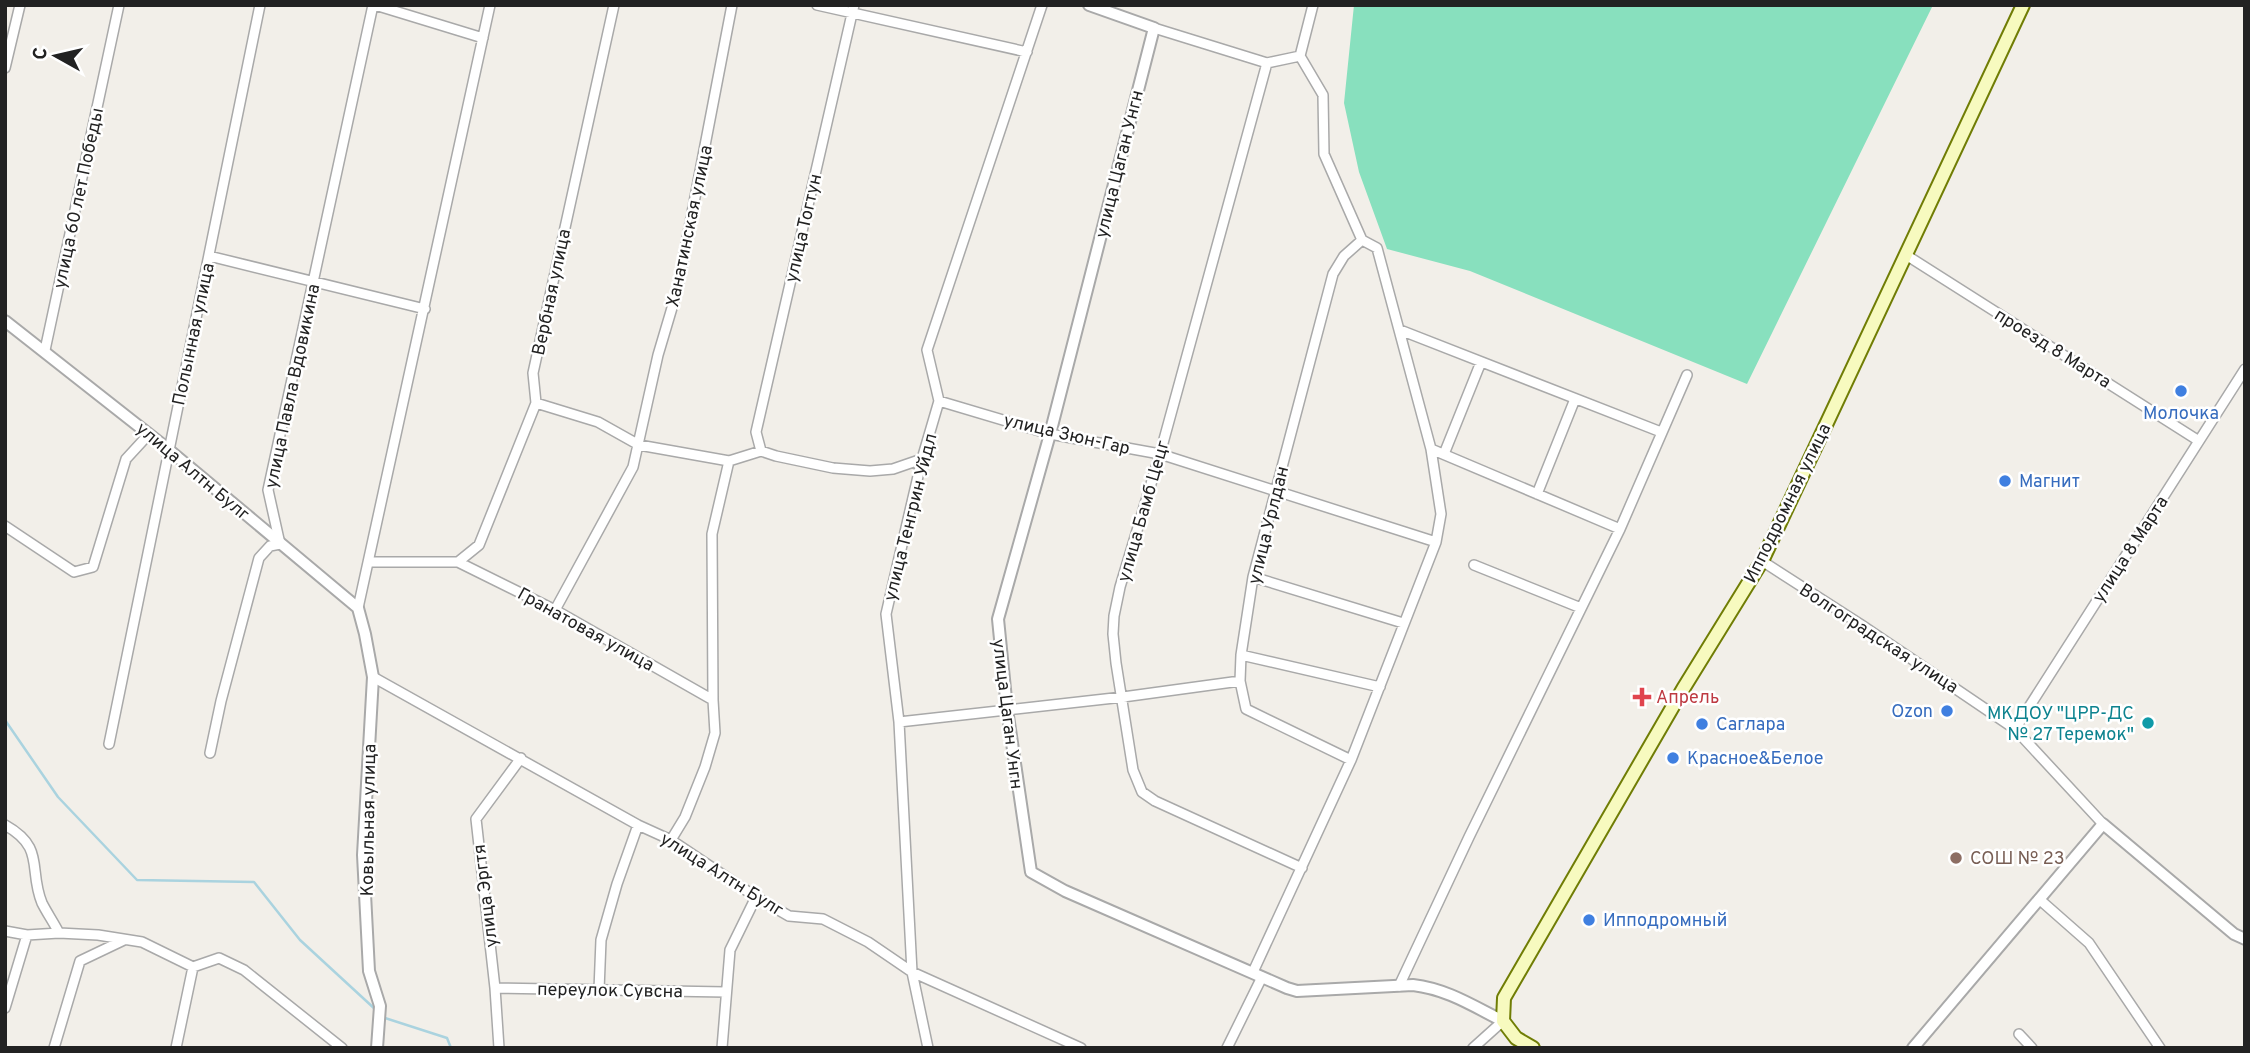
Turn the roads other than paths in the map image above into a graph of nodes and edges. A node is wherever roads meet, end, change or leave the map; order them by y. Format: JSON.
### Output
{"nodes":[{"id":1,"x":20,"y":5,"type":"edge"},
{"id":2,"x":119,"y":5,"type":"edge"},
{"id":3,"x":260,"y":5,"type":"edge"},
{"id":4,"x":374,"y":5,"type":"edge"},
{"id":5,"x":490,"y":5,"type":"edge"},
{"id":6,"x":614,"y":5,"type":"edge"},
{"id":7,"x":732,"y":5,"type":"edge"},
{"id":8,"x":817,"y":5,"type":"edge"},
{"id":9,"x":1042,"y":5,"type":"edge"},
{"id":10,"x":1089,"y":5,"type":"edge"},
{"id":11,"x":1313,"y":5,"type":"edge"},
{"id":12,"x":2023,"y":5,"type":"edge"},
{"id":13,"x":853,"y":9,"type":"edge"},
{"id":14,"x":1154,"y":28,"type":"junction"},
{"id":15,"x":483,"y":38,"type":"junction"},
{"id":16,"x":1027,"y":52,"type":"junction"},
{"id":17,"x":1300,"y":56,"type":"junction"},
{"id":18,"x":1267,"y":64,"type":"junction"},
{"id":19,"x":5,"y":68,"type":"edge"},
{"id":20,"x":1362,"y":240,"type":"junction"},
{"id":21,"x":1906,"y":255,"type":"junction"},
{"id":22,"x":209,"y":256,"type":"junction"},
{"id":23,"x":314,"y":281,"type":"junction"},
{"id":24,"x":425,"y":309,"type":"junction"},
{"id":25,"x":5,"y":321,"type":"edge"},
{"id":26,"x":1400,"y":330,"type":"junction"},
{"id":27,"x":45,"y":350,"type":"junction"},
{"id":28,"x":1481,"y":362,"type":"junction"},
{"id":29,"x":2245,"y":369,"type":"edge"},
{"id":30,"x":1687,"y":375,"type":"dead end"},
{"id":31,"x":1575,"y":399,"type":"junction"},
{"id":32,"x":939,"y":401,"type":"junction"},
{"id":33,"x":536,"y":403,"type":"junction"},
{"id":34,"x":1661,"y":432,"type":"junction"},
{"id":35,"x":149,"y":433,"type":"junction"},
{"id":36,"x":1050,"y":434,"type":"junction"},
{"id":37,"x":2199,"y":441,"type":"junction"},
{"id":38,"x":639,"y":445,"type":"junction"},
{"id":39,"x":1431,"y":449,"type":"junction"},
{"id":40,"x":169,"y":450,"type":"junction"},
{"id":41,"x":761,"y":451,"type":"junction"},
{"id":42,"x":1160,"y":454,"type":"junction"},
{"id":43,"x":1444,"y":454,"type":"junction"},
{"id":44,"x":922,"y":459,"type":"junction"},
{"id":45,"x":729,"y":461,"type":"junction"},
{"id":46,"x":1277,"y":490,"type":"junction"},
{"id":47,"x":1537,"y":494,"type":"junction"},
{"id":48,"x":5,"y":526,"type":"edge"},
{"id":49,"x":1620,"y":529,"type":"junction"},
{"id":50,"x":1436,"y":542,"type":"junction"},
{"id":51,"x":280,"y":544,"type":"junction"},
{"id":52,"x":1762,"y":561,"type":"junction"},
{"id":53,"x":370,"y":562,"type":"junction"},
{"id":54,"x":458,"y":562,"type":"junction"},
{"id":55,"x":1474,"y":565,"type":"dead end"},
{"id":56,"x":1253,"y":577,"type":"junction"},
{"id":57,"x":358,"y":608,"type":"junction"},
{"id":58,"x":1581,"y":608,"type":"junction"},
{"id":59,"x":555,"y":610,"type":"junction"},
{"id":60,"x":1403,"y":624,"type":"junction"},
{"id":61,"x":1241,"y":655,"type":"junction"},
{"id":62,"x":373,"y":677,"type":"junction"},
{"id":63,"x":1240,"y":681,"type":"junction"},
{"id":64,"x":1380,"y":687,"type":"junction"},
{"id":65,"x":1123,"y":697,"type":"junction"},
{"id":66,"x":713,"y":700,"type":"junction"},
{"id":67,"x":1007,"y":709,"type":"junction"},
{"id":68,"x":899,"y":722,"type":"junction"},
{"id":69,"x":2015,"y":729,"type":"junction"},
{"id":70,"x":109,"y":744,"type":"dead end"},
{"id":71,"x":210,"y":753,"type":"dead end"},
{"id":72,"x":521,"y":758,"type":"junction"},
{"id":73,"x":1351,"y":761,"type":"junction"},
{"id":74,"x":2102,"y":824,"type":"junction"},
{"id":75,"x":638,"y":825,"type":"junction"},
{"id":76,"x":7,"y":827,"type":"edge"},
{"id":77,"x":671,"y":841,"type":"junction"},
{"id":78,"x":1302,"y":868,"type":"junction"},
{"id":79,"x":756,"y":897,"type":"junction"},
{"id":80,"x":2039,"y":899,"type":"junction"},
{"id":81,"x":5,"y":931,"type":"edge"},
{"id":82,"x":59,"y":933,"type":"junction"},
{"id":83,"x":27,"y":935,"type":"junction"},
{"id":84,"x":2245,"y":939,"type":"edge"},
{"id":85,"x":124,"y":940,"type":"junction"},
{"id":86,"x":193,"y":967,"type":"junction"},
{"id":87,"x":912,"y":972,"type":"junction"},
{"id":88,"x":1258,"y":974,"type":"junction"},
{"id":89,"x":1399,"y":986,"type":"junction"},
{"id":90,"x":495,"y":988,"type":"junction"},
{"id":91,"x":599,"y":990,"type":"junction"},
{"id":92,"x":726,"y":992,"type":"junction"},
{"id":93,"x":5,"y":1008,"type":"edge"},
{"id":94,"x":1503,"y":1021,"type":"junction"},
{"id":95,"x":2019,"y":1034,"type":"dead end"},
{"id":96,"x":54,"y":1048,"type":"edge"},
{"id":97,"x":176,"y":1048,"type":"edge"},
{"id":98,"x":342,"y":1048,"type":"edge"},
{"id":99,"x":377,"y":1048,"type":"edge"},
{"id":100,"x":499,"y":1048,"type":"edge"},
{"id":101,"x":722,"y":1048,"type":"edge"},
{"id":102,"x":928,"y":1048,"type":"edge"},
{"id":103,"x":1081,"y":1048,"type":"edge"},
{"id":104,"x":1227,"y":1048,"type":"edge"},
{"id":105,"x":1473,"y":1048,"type":"edge"},
{"id":106,"x":1533,"y":1048,"type":"edge"},
{"id":107,"x":1913,"y":1048,"type":"edge"},
{"id":108,"x":2032,"y":1048,"type":"edge"},
{"id":109,"x":2160,"y":1048,"type":"edge"}],
"edges":[{"from":1,"to":19,"type":"street"},
{"from":2,"to":27,"type":"street","name":"улица 60 лет Победы"},
{"from":3,"to":22,"type":"street","name":"Полынная улица"},
{"from":4,"to":15,"type":"street"},
{"from":4,"to":23,"type":"street","name":"улица Павла Вдовикина"},
{"from":5,"to":15,"type":"street"},
{"from":6,"to":33,"type":"street","name":"Вербная улица"},
{"from":7,"to":38,"type":"street","name":"Ханатинская улица"},
{"from":8,"to":13,"type":"street"},
{"from":9,"to":16,"type":"street","name":"улица Тенгрин Уйдл"},
{"from":10,"to":14,"type":"street"},
{"from":11,"to":17,"type":"street"},
{"from":12,"to":21,"type":"main road","name":"Ипподромная улица"},
{"from":13,"to":16,"type":"street"},
{"from":13,"to":41,"type":"street","name":"улица Тогтун"},
{"from":14,"to":18,"type":"street"},
{"from":14,"to":36,"type":"street","name":"улица Цаган Унгн"},
{"from":15,"to":24,"type":"street"},
{"from":16,"to":32,"type":"street","name":"улица Тенгрин Уйдл"},
{"from":17,"to":18,"type":"street"},
{"from":17,"to":20,"type":"street"},
{"from":18,"to":42,"type":"street","name":"улица Бамб Цецг"},
{"from":20,"to":26,"type":"street"},
{"from":20,"to":46,"type":"street","name":"улица Урлдан"},
{"from":21,"to":37,"type":"street","name":"проезд 8 Марта"},
{"from":21,"to":52,"type":"main road","name":"Ипподромная улица"},
{"from":22,"to":23,"type":"street"},
{"from":22,"to":40,"type":"street","name":"Полынная улица"},
{"from":23,"to":24,"type":"street"},
{"from":23,"to":51,"type":"street","name":"улица Павла Вдовикина"},
{"from":24,"to":53,"type":"street"},
{"from":25,"to":27,"type":"street","name":"улица Алтн Булг"},
{"from":26,"to":28,"type":"street"},
{"from":26,"to":39,"type":"street"},
{"from":27,"to":35,"type":"street","name":"улица Алтн Булг"},
{"from":28,"to":31,"type":"street"},
{"from":28,"to":43,"type":"street"},
{"from":29,"to":37,"type":"street","name":"улица 8 Марта"},
{"from":30,"to":34,"type":"street"},
{"from":31,"to":34,"type":"street"},
{"from":31,"to":47,"type":"street"},
{"from":32,"to":36,"type":"street","name":"улица Зюн-Гар"},
{"from":32,"to":44,"type":"street","name":"улица Тенгрин Уйдл"},
{"from":33,"to":38,"type":"street"},
{"from":33,"to":54,"type":"street","name":"Вербная улица"},
{"from":34,"to":49,"type":"street"},
{"from":35,"to":40,"type":"street","name":"улица Алтн Булг"},
{"from":35,"to":48,"type":"street"},
{"from":36,"to":42,"type":"street","name":"улица Зюн-Гар"},
{"from":36,"to":67,"type":"street","name":"улица Цаган Унгн"},
{"from":37,"to":69,"type":"street","name":"улица 8 Марта"},
{"from":38,"to":45,"type":"street"},
{"from":38,"to":59,"type":"street","name":"Ханатинская улица"},
{"from":39,"to":43,"type":"street"},
{"from":39,"to":50,"type":"street"},
{"from":40,"to":51,"type":"street","name":"улица Алтн Булг"},
{"from":40,"to":70,"type":"street","name":"Полынная улица"},
{"from":41,"to":44,"type":"street"},
{"from":41,"to":45,"type":"street"},
{"from":42,"to":46,"type":"street","name":"улица Зюн-Гар"},
{"from":42,"to":65,"type":"street","name":"улица Бамб Цецг"},
{"from":43,"to":47,"type":"street"},
{"from":44,"to":68,"type":"street","name":"улица Тенгрин Уйдл"},
{"from":45,"to":66,"type":"street"},
{"from":46,"to":50,"type":"street","name":"улица Зюн-Гар"},
{"from":46,"to":56,"type":"street","name":"улица Урлдан"},
{"from":47,"to":49,"type":"street"},
{"from":49,"to":58,"type":"street"},
{"from":50,"to":60,"type":"street"},
{"from":51,"to":57,"type":"street","name":"улица Алтн Булг"},
{"from":51,"to":71,"type":"street"},
{"from":52,"to":69,"type":"street","name":"Волгоградская улица"},
{"from":52,"to":94,"type":"main road","name":"Ипподромная улица"},
{"from":53,"to":54,"type":"street"},
{"from":53,"to":57,"type":"street"},
{"from":54,"to":59,"type":"street","name":"Гранатовая улица"},
{"from":55,"to":58,"type":"street"},
{"from":56,"to":60,"type":"street"},
{"from":56,"to":61,"type":"street","name":"улица Урлдан"},
{"from":57,"to":62,"type":"street","name":"Ковыльная улица"},
{"from":58,"to":89,"type":"street"},
{"from":59,"to":66,"type":"street","name":"Гранатовая улица"},
{"from":60,"to":64,"type":"street"},
{"from":61,"to":63,"type":"street","name":"улица Урлдан"},
{"from":61,"to":64,"type":"street"},
{"from":62,"to":72,"type":"street","name":"улица Алтн Булг"},
{"from":62,"to":99,"type":"street","name":"Ковыльная улица"},
{"from":63,"to":65,"type":"street"},
{"from":63,"to":73,"type":"street","name":"улица Урлдан"},
{"from":64,"to":73,"type":"street"},
{"from":65,"to":67,"type":"street"},
{"from":65,"to":78,"type":"street","name":"улица Бамб Цецг"},
{"from":66,"to":77,"type":"street"},
{"from":67,"to":68,"type":"street"},
{"from":67,"to":88,"type":"street","name":"улица Цаган Унгн"},
{"from":68,"to":87,"type":"street","name":"улица Тенгрин Уйдл"},
{"from":69,"to":74,"type":"street","name":"Волгоградская улица"},
{"from":72,"to":75,"type":"street","name":"улица Алтн Булг"},
{"from":72,"to":90,"type":"street","name":"улица Эргтя"},
{"from":73,"to":78,"type":"street"},
{"from":74,"to":80,"type":"street"},
{"from":74,"to":84,"type":"street","name":"Волгоградская улица"},
{"from":75,"to":77,"type":"street","name":"улица Алтн Булг"},
{"from":75,"to":91,"type":"street"},
{"from":76,"to":82,"type":"street"},
{"from":77,"to":79,"type":"street","name":"улица Алтн Булг"},
{"from":78,"to":88,"type":"street"},
{"from":79,"to":87,"type":"street","name":"улица Алтн Булг"},
{"from":79,"to":92,"type":"street"},
{"from":80,"to":107,"type":"street"},
{"from":80,"to":109,"type":"street"},
{"from":81,"to":83,"type":"street"},
{"from":82,"to":83,"type":"street"},
{"from":82,"to":85,"type":"street"},
{"from":83,"to":93,"type":"street"},
{"from":85,"to":86,"type":"street"},
{"from":85,"to":96,"type":"street"},
{"from":86,"to":97,"type":"street"},
{"from":86,"to":98,"type":"street"},
{"from":87,"to":102,"type":"street","name":"улица Тенгрин Уйдл"},
{"from":87,"to":103,"type":"street","name":"улица Алтн Булг"},
{"from":88,"to":89,"type":"street","name":"улица Цаган Унгн"},
{"from":88,"to":104,"type":"street"},
{"from":89,"to":94,"type":"street","name":"улица Цаган Унгн"},
{"from":90,"to":91,"type":"street","name":"переулок Сувсна"},
{"from":90,"to":100,"type":"street","name":"улица Эргтя"},
{"from":91,"to":92,"type":"street","name":"переулок Сувсна"},
{"from":92,"to":101,"type":"street"},
{"from":94,"to":105,"type":"street"},
{"from":94,"to":106,"type":"main road"},
{"from":95,"to":108,"type":"street"}]}
